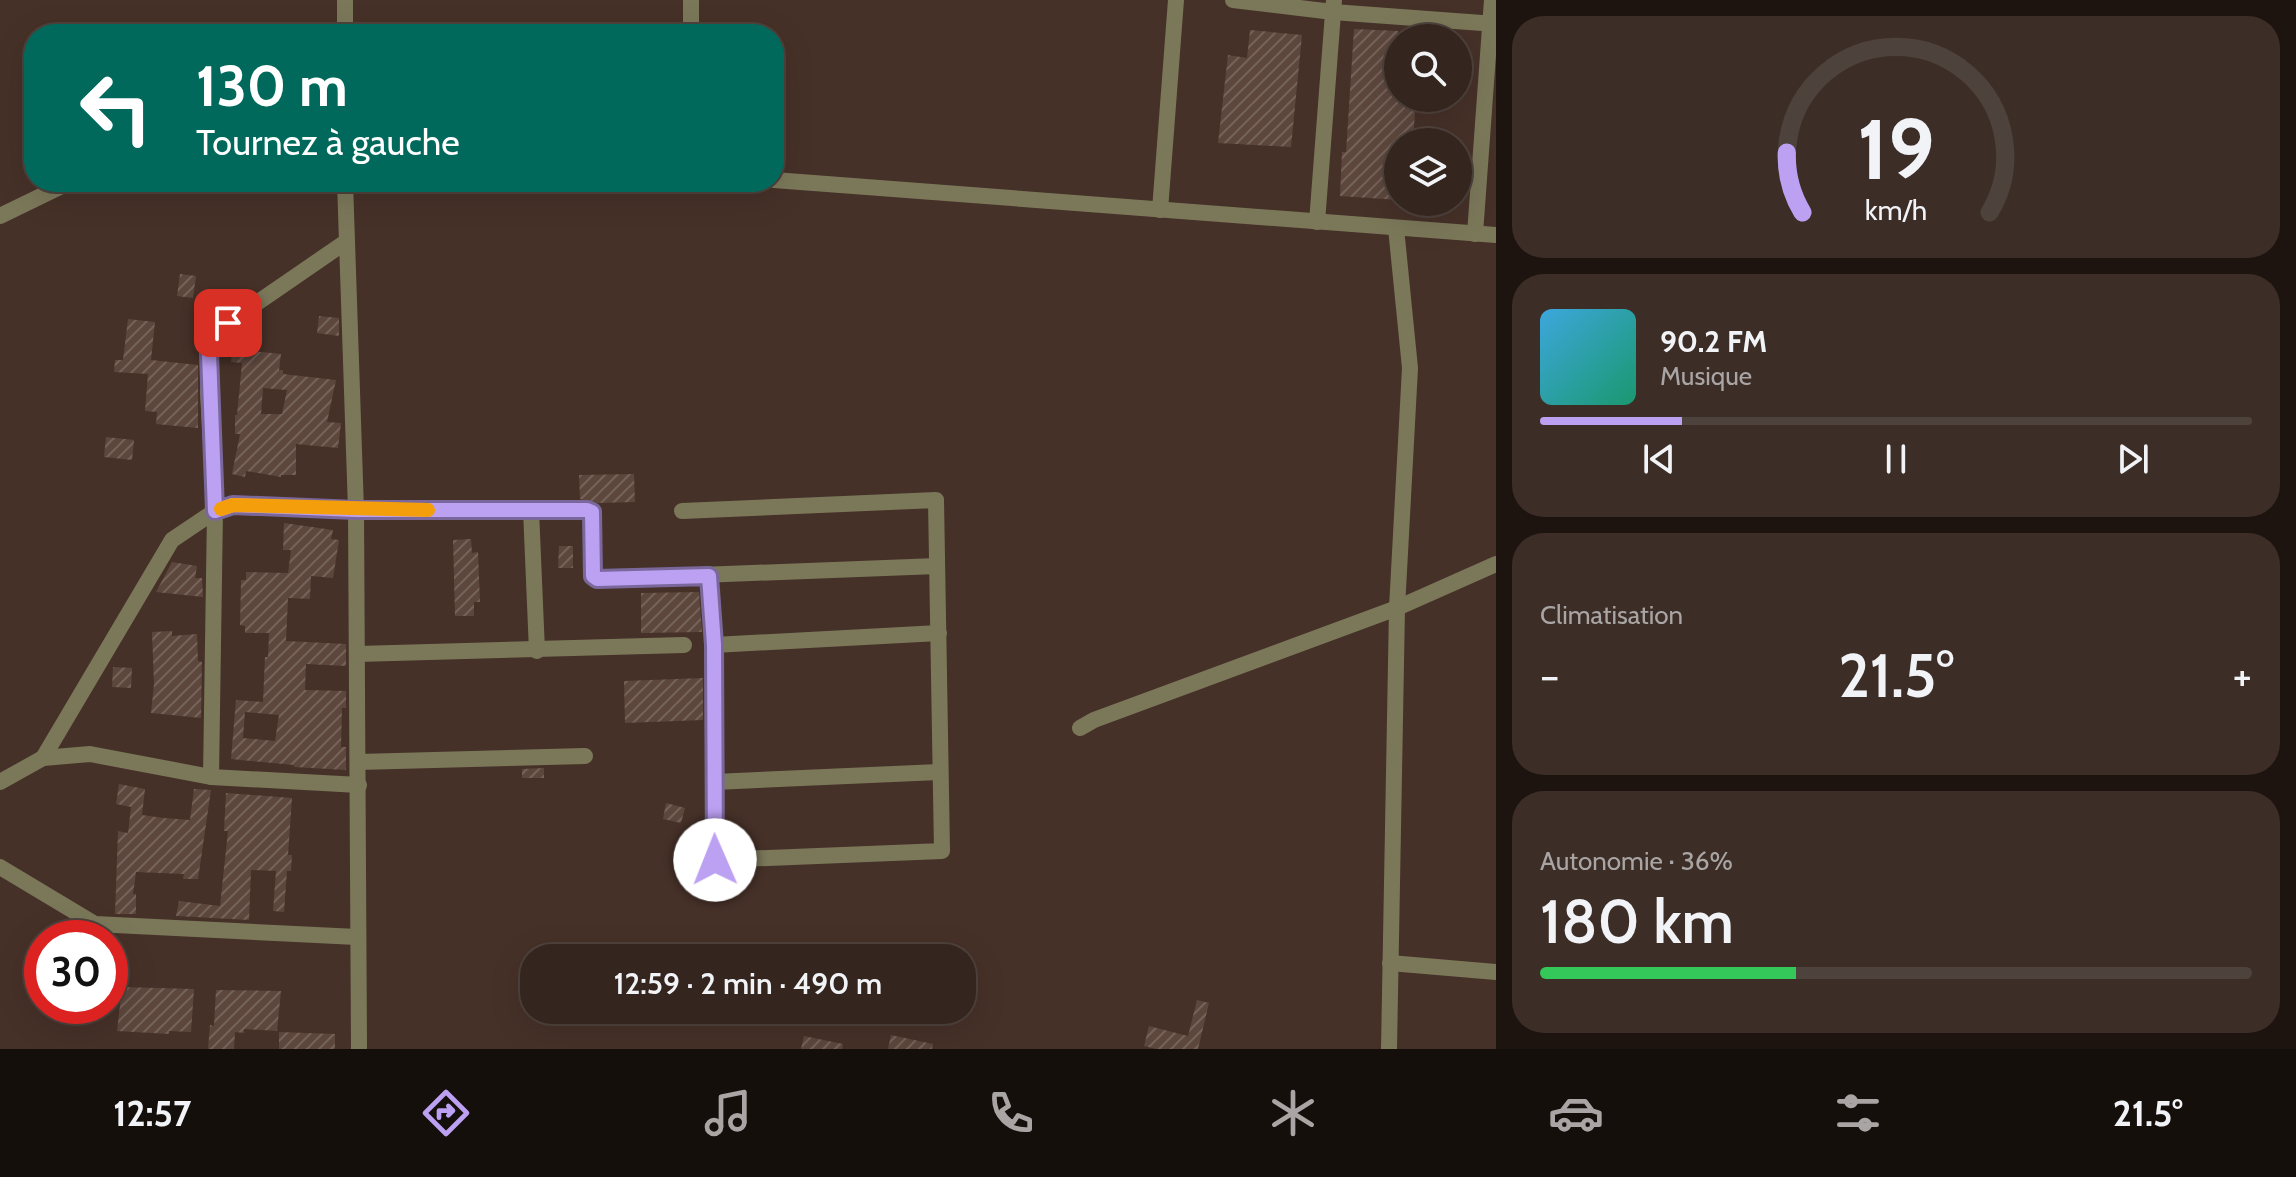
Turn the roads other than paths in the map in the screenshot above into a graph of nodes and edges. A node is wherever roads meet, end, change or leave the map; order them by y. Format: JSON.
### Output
{"nodes":[{"id":1,"x":345,"y":0,"type":"edge"},
{"id":2,"x":691,"y":0,"type":"edge"},
{"id":3,"x":1176,"y":0,"type":"edge"},
{"id":4,"x":1233,"y":0,"type":"edge"},
{"id":5,"x":1492,"y":0,"type":"edge"},
{"id":6,"x":1334,"y":6,"type":"edge"},
{"id":7,"x":345,"y":24,"type":"edge"},
{"id":8,"x":691,"y":24,"type":"edge"},
{"id":9,"x":1493,"y":24,"type":"edge"},
{"id":10,"x":784,"y":181,"type":"edge"},
{"id":11,"x":49,"y":192,"type":"edge"},
{"id":12,"x":345,"y":192,"type":"edge"},
{"id":13,"x":1160,"y":210,"type":"junction"},
{"id":14,"x":0,"y":216,"type":"edge"},
{"id":15,"x":1317,"y":222,"type":"junction"},
{"id":16,"x":1396,"y":228,"type":"junction"},
{"id":17,"x":1475,"y":234,"type":"junction"},
{"id":18,"x":1496,"y":235,"type":"edge"},
{"id":19,"x":347,"y":241,"type":"junction"},
{"id":20,"x":356,"y":510,"type":"junction"},
{"id":21,"x":531,"y":510,"type":"junction"},
{"id":22,"x":215,"y":511,"type":"junction"},
{"id":23,"x":682,"y":511,"type":"dead end"},
{"id":24,"x":1496,"y":564,"type":"edge"},
{"id":25,"x":937,"y":566,"type":"junction"},
{"id":26,"x":709,"y":576,"type":"junction"},
{"id":27,"x":1397,"y":608,"type":"junction"},
{"id":28,"x":939,"y":633,"type":"junction"},
{"id":29,"x":684,"y":645,"type":"dead end"},
{"id":30,"x":714,"y":645,"type":"junction"},
{"id":31,"x":537,"y":651,"type":"junction"},
{"id":32,"x":357,"y":654,"type":"junction"},
{"id":33,"x":1080,"y":728,"type":"dead end"},
{"id":34,"x":585,"y":756,"type":"dead end"},
{"id":35,"x":43,"y":758,"type":"junction"},
{"id":36,"x":358,"y":762,"type":"junction"},
{"id":37,"x":939,"y":772,"type":"junction"},
{"id":38,"x":211,"y":777,"type":"junction"},
{"id":39,"x":0,"y":782,"type":"edge"},
{"id":40,"x":714,"y":782,"type":"junction"},
{"id":41,"x":359,"y":785,"type":"junction"},
{"id":42,"x":0,"y":867,"type":"edge"},
{"id":43,"x":357,"y":937,"type":"junction"},
{"id":44,"x":1390,"y":963,"type":"junction"},
{"id":45,"x":1496,"y":972,"type":"edge"},
{"id":46,"x":359,"y":1049,"type":"edge"},
{"id":47,"x":1389,"y":1049,"type":"edge"}],
"edges":[{"from":1,"to":7,"type":"street"},
{"from":2,"to":8,"type":"street"},
{"from":3,"to":13,"type":"street"},
{"from":4,"to":6,"type":"street"},
{"from":5,"to":9,"type":"street"},
{"from":6,"to":9,"type":"street"},
{"from":6,"to":15,"type":"street"},
{"from":9,"to":17,"type":"street"},
{"from":10,"to":13,"type":"street"},
{"from":11,"to":14,"type":"street"},
{"from":12,"to":19,"type":"street"},
{"from":13,"to":15,"type":"street"},
{"from":15,"to":16,"type":"street"},
{"from":16,"to":17,"type":"street"},
{"from":16,"to":27,"type":"street"},
{"from":17,"to":18,"type":"street"},
{"from":19,"to":20,"type":"street"},
{"from":19,"to":22,"type":"street"},
{"from":20,"to":21,"type":"street"},
{"from":20,"to":22,"type":"street"},
{"from":20,"to":32,"type":"street"},
{"from":21,"to":26,"type":"street"},
{"from":21,"to":31,"type":"street"},
{"from":22,"to":35,"type":"street"},
{"from":22,"to":38,"type":"street"},
{"from":23,"to":25,"type":"street"},
{"from":24,"to":27,"type":"street"},
{"from":25,"to":26,"type":"street"},
{"from":25,"to":28,"type":"street"},
{"from":26,"to":30,"type":"street"},
{"from":27,"to":33,"type":"street"},
{"from":27,"to":44,"type":"street"},
{"from":28,"to":30,"type":"street"},
{"from":28,"to":37,"type":"street"},
{"from":29,"to":31,"type":"street"},
{"from":30,"to":40,"type":"street"},
{"from":31,"to":32,"type":"street"},
{"from":32,"to":36,"type":"street"},
{"from":34,"to":36,"type":"street"},
{"from":35,"to":38,"type":"street"},
{"from":35,"to":39,"type":"street"},
{"from":36,"to":41,"type":"street"},
{"from":37,"to":40,"type":"street"},
{"from":37,"to":40,"type":"street"},
{"from":38,"to":41,"type":"street"},
{"from":41,"to":43,"type":"street"},
{"from":42,"to":43,"type":"street"},
{"from":43,"to":46,"type":"street"},
{"from":44,"to":45,"type":"street"},
{"from":44,"to":47,"type":"street"}]}
